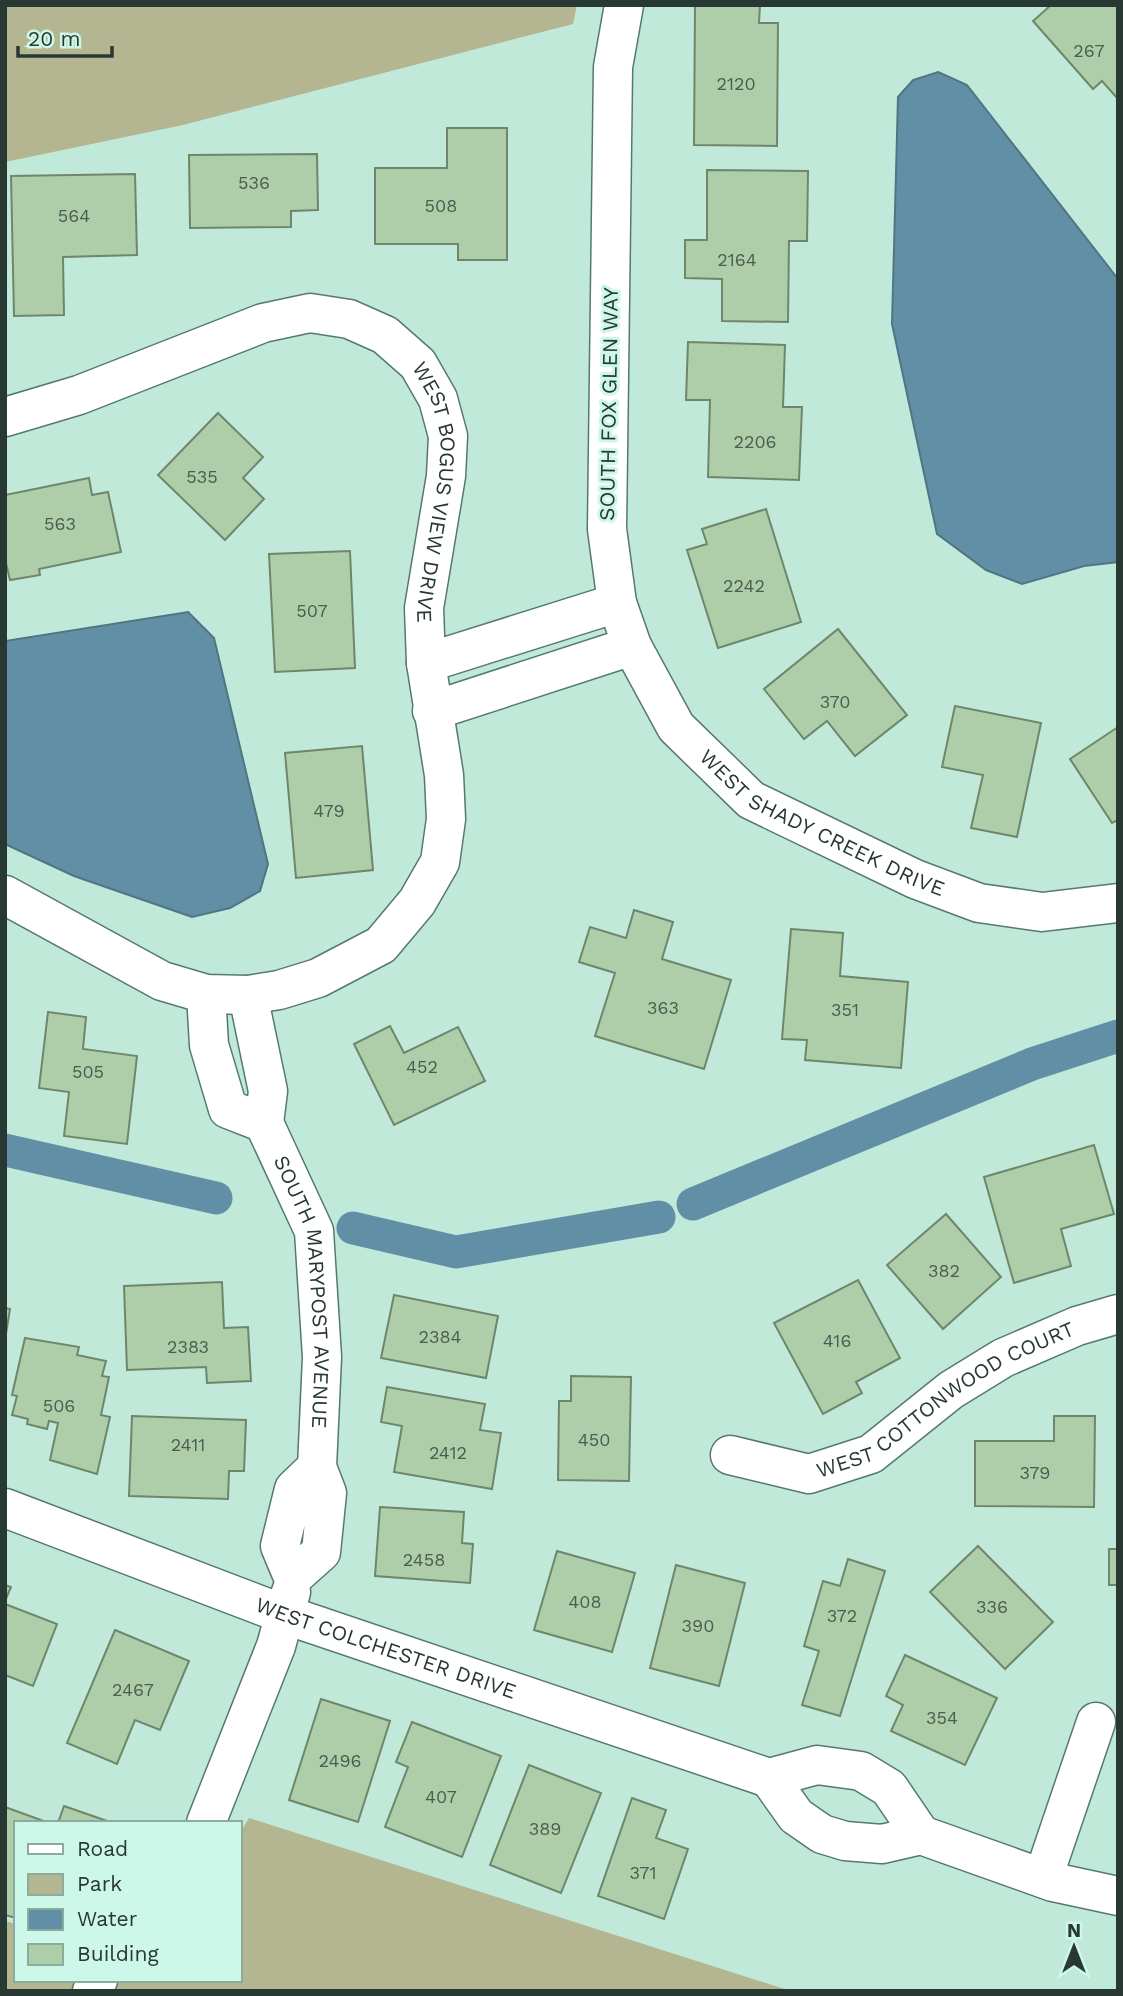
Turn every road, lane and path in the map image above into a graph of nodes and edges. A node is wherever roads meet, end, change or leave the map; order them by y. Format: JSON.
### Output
{"nodes":[{"id":1,"x":624,"y":5,"type":"edge"},
{"id":2,"x":5,"y":417,"type":"edge"},
{"id":3,"x":617,"y":603,"type":"junction"},
{"id":4,"x":632,"y":646,"type":"junction"},
{"id":5,"x":426,"y":663,"type":"junction"},
{"id":6,"x":432,"y":711,"type":"junction"},
{"id":7,"x":5,"y":895,"type":"edge"},
{"id":8,"x":1118,"y":903,"type":"edge"},
{"id":9,"x":206,"y":994,"type":"junction"},
{"id":10,"x":248,"y":995,"type":"junction"},
{"id":11,"x":264,"y":1123,"type":"junction"},
{"id":12,"x":1118,"y":1314,"type":"edge"},
{"id":13,"x":730,"y":1455,"type":"dead end"},
{"id":14,"x":5,"y":1508,"type":"edge"},
{"id":15,"x":286,"y":1615,"type":"junction"},
{"id":16,"x":1096,"y":1722,"type":"dead end"},
{"id":17,"x":769,"y":1778,"type":"junction"},
{"id":18,"x":207,"y":1821,"type":"edge"},
{"id":19,"x":921,"y":1835,"type":"junction"},
{"id":20,"x":1043,"y":1878,"type":"junction"},
{"id":21,"x":1118,"y":1896,"type":"edge"}],
"edges":[{"from":1,"to":3,"type":"street","name":"SOUTH FOX GLEN WAY"},
{"from":2,"to":5,"type":"street","name":"WEST BOGUS VIEW DRIVE"},
{"from":3,"to":4,"type":"street","name":"WEST SHADY CREEK DRIVE"},
{"from":3,"to":5,"type":"street"},
{"from":4,"to":6,"type":"street"},
{"from":4,"to":8,"type":"street","name":"WEST SHADY CREEK DRIVE"},
{"from":5,"to":6,"type":"street","name":"WEST BOGUS VIEW DRIVE"},
{"from":6,"to":10,"type":"street","name":"WEST BOGUS VIEW DRIVE"},
{"from":7,"to":9,"type":"street","name":"WEST BOGUS VIEW DRIVE"},
{"from":9,"to":10,"type":"street","name":"WEST BOGUS VIEW DRIVE"},
{"from":9,"to":11,"type":"street"},
{"from":10,"to":11,"type":"street"},
{"from":11,"to":15,"type":"street","name":"SOUTH MARYPOST AVENUE"},
{"from":12,"to":13,"type":"street","name":"WEST COTTONWOOD COURT"},
{"from":14,"to":15,"type":"street","name":"WEST COLCHESTER DRIVE"},
{"from":15,"to":17,"type":"street","name":"WEST COLCHESTER DRIVE"},
{"from":15,"to":18,"type":"street","name":"SOUTH MARYPOST AVENUE"},
{"from":16,"to":20,"type":"street"},
{"from":17,"to":19,"type":"street"},
{"from":17,"to":19,"type":"street"},
{"from":19,"to":20,"type":"street"},
{"from":20,"to":21,"type":"street"}]}
